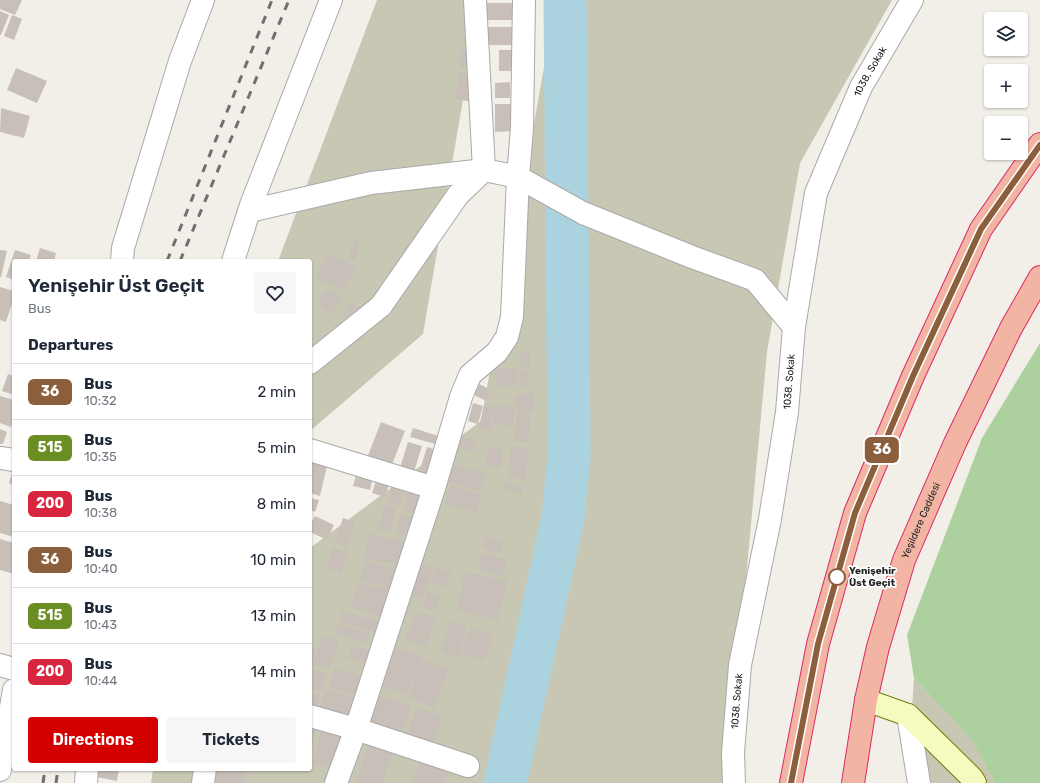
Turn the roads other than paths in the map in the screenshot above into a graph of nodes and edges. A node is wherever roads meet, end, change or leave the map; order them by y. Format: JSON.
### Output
{"nodes":[{"id":1,"x":203,"y":0,"type":"edge"},
{"id":2,"x":331,"y":0,"type":"edge"},
{"id":3,"x":475,"y":0,"type":"edge"},
{"id":4,"x":524,"y":0,"type":"edge"},
{"id":5,"x":912,"y":0,"type":"edge"},
{"id":6,"x":1040,"y":144,"type":"edge"},
{"id":7,"x":484,"y":170,"type":"junction"},
{"id":8,"x":524,"y":180,"type":"junction"},
{"id":9,"x":249,"y":211,"type":"junction"},
{"id":10,"x":122,"y":259,"type":"edge"},
{"id":11,"x":233,"y":259,"type":"edge"},
{"id":12,"x":1040,"y":277,"type":"edge"},
{"id":13,"x":794,"y":327,"type":"junction"},
{"id":14,"x":312,"y":361,"type":"edge"},
{"id":15,"x":312,"y":451,"type":"edge"},
{"id":16,"x":0,"y":458,"type":"edge"},
{"id":17,"x":12,"y":460,"type":"edge"},
{"id":18,"x":434,"y":488,"type":"junction"},
{"id":19,"x":0,"y":665,"type":"edge"},
{"id":20,"x":12,"y":668,"type":"edge"},
{"id":21,"x":866,"y":700,"type":"junction"},
{"id":22,"x":12,"y":701,"type":"edge"},
{"id":23,"x":908,"y":715,"type":"junction"},
{"id":24,"x":312,"y":717,"type":"edge"},
{"id":25,"x":356,"y":729,"type":"junction"},
{"id":26,"x":468,"y":766,"type":"dead end"},
{"id":27,"x":0,"y":770,"type":"edge"},
{"id":28,"x":87,"y":771,"type":"edge"},
{"id":29,"x":205,"y":771,"type":"edge"},
{"id":30,"x":86,"y":783,"type":"edge"},
{"id":31,"x":203,"y":783,"type":"edge"},
{"id":32,"x":336,"y":783,"type":"edge"},
{"id":33,"x":734,"y":783,"type":"edge"},
{"id":34,"x":791,"y":783,"type":"edge"},
{"id":35,"x":854,"y":783,"type":"edge"},
{"id":36,"x":919,"y":783,"type":"edge"},
{"id":37,"x":975,"y":783,"type":"edge"}],
"edges":[{"from":1,"to":10,"type":"street"},
{"from":2,"to":9,"type":"street"},
{"from":3,"to":7,"type":"street"},
{"from":4,"to":8,"type":"street"},
{"from":5,"to":13,"type":"street","name":"1038. Sokak"},
{"from":6,"to":34,"type":"highway"},
{"from":7,"to":8,"type":"street"},
{"from":7,"to":9,"type":"street"},
{"from":7,"to":14,"type":"street"},
{"from":8,"to":13,"type":"street"},
{"from":8,"to":18,"type":"street"},
{"from":9,"to":11,"type":"street"},
{"from":12,"to":21,"type":"highway","name":"Yeşildere Caddesi"},
{"from":13,"to":33,"type":"street","name":"1038. Sokak"},
{"from":15,"to":18,"type":"street"},
{"from":16,"to":17,"type":"street"},
{"from":18,"to":25,"type":"street"},
{"from":19,"to":20,"type":"street"},
{"from":21,"to":23,"type":"main road"},
{"from":21,"to":35,"type":"highway","name":"Yeşildere Caddesi"},
{"from":22,"to":27,"type":"street"},
{"from":23,"to":36,"type":"street"},
{"from":23,"to":37,"type":"main road"},
{"from":24,"to":25,"type":"street"},
{"from":25,"to":26,"type":"street"},
{"from":25,"to":32,"type":"street"},
{"from":28,"to":30,"type":"street"},
{"from":29,"to":31,"type":"street"}]}
